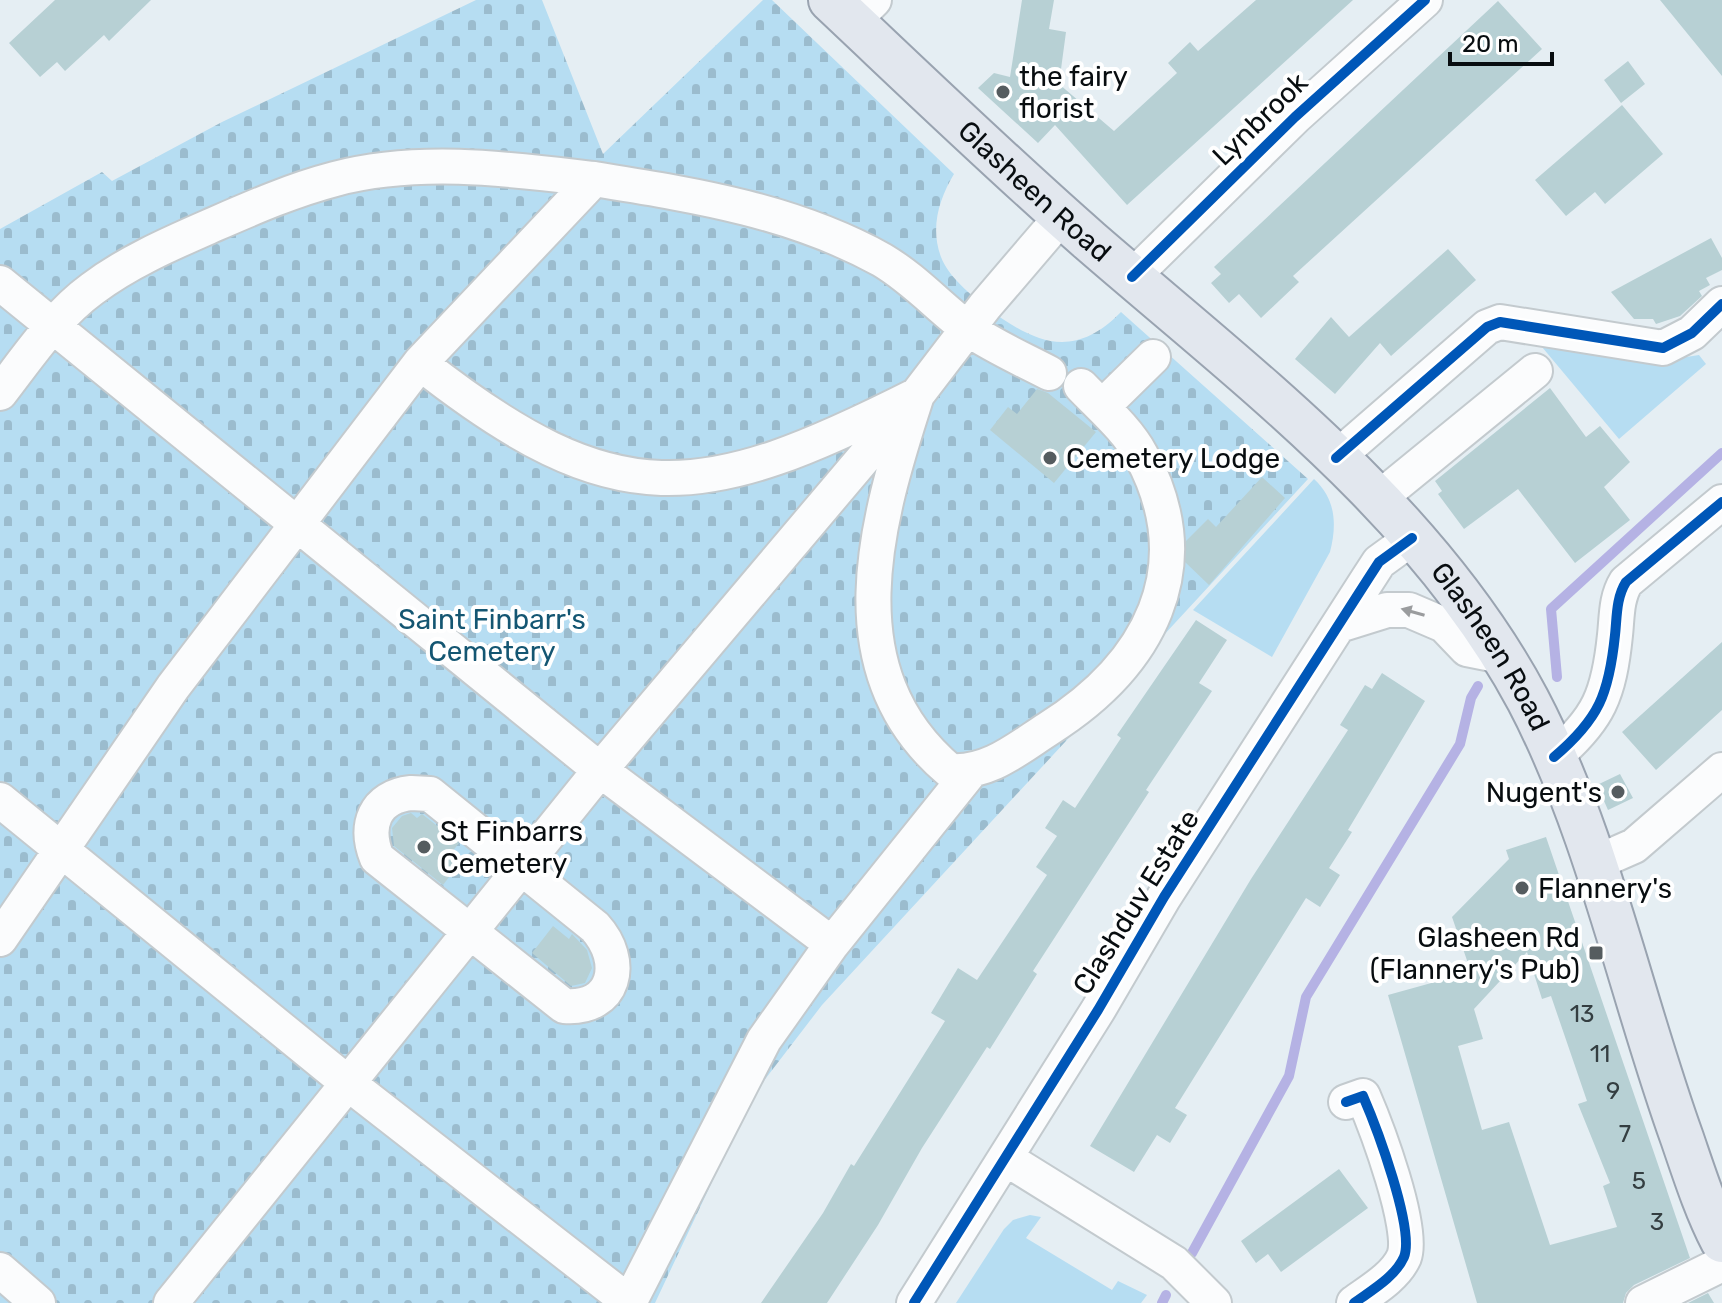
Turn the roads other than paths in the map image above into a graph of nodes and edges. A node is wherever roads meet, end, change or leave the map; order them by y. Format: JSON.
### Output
{"nodes":[{"id":1,"x":1425,"y":0,"type":"edge"},
{"id":2,"x":852,"y":7,"type":"edge"},
{"id":3,"x":594,"y":179,"type":"junction"},
{"id":4,"x":1062,"y":216,"type":"junction"},
{"id":5,"x":1132,"y":277,"type":"junction"},
{"id":6,"x":0,"y":283,"type":"edge"},
{"id":7,"x":1722,"y":304,"type":"edge"},
{"id":8,"x":52,"y":326,"type":"junction"},
{"id":9,"x":968,"y":328,"type":"junction"},
{"id":10,"x":1153,"y":357,"type":"dead end"},
{"id":11,"x":420,"y":363,"type":"junction"},
{"id":12,"x":1535,"y":371,"type":"dead end"},
{"id":13,"x":1049,"y":373,"type":"dead end"},
{"id":14,"x":0,"y":393,"type":"edge"},
{"id":15,"x":917,"y":395,"type":"junction"},
{"id":16,"x":1336,"y":458,"type":"junction"},
{"id":17,"x":1377,"y":500,"type":"junction"},
{"id":18,"x":1722,"y":502,"type":"edge"},
{"id":19,"x":297,"y":522,"type":"junction"},
{"id":20,"x":1412,"y":538,"type":"junction"},
{"id":21,"x":1339,"y":625,"type":"junction"},
{"id":22,"x":1502,"y":656,"type":"junction"},
{"id":23,"x":1554,"y":757,"type":"junction"},
{"id":24,"x":600,"y":770,"type":"junction"},
{"id":25,"x":1722,"y":770,"type":"edge"},
{"id":26,"x":970,"y":772,"type":"junction"},
{"id":27,"x":0,"y":800,"type":"edge"},
{"id":28,"x":60,"y":848,"type":"junction"},
{"id":29,"x":1593,"y":864,"type":"junction"},
{"id":30,"x":521,"y":868,"type":"junction"},
{"id":31,"x":472,"y":933,"type":"junction"},
{"id":32,"x":0,"y":939,"type":"edge"},
{"id":33,"x":832,"y":944,"type":"junction"},
{"id":34,"x":349,"y":1084,"type":"junction"},
{"id":35,"x":1346,"y":1102,"type":"dead end"},
{"id":36,"x":1005,"y":1158,"type":"junction"},
{"id":37,"x":1722,"y":1241,"type":"edge"},
{"id":38,"x":1722,"y":1264,"type":"edge"},
{"id":39,"x":0,"y":1270,"type":"edge"},
{"id":40,"x":38,"y":1303,"type":"edge"},
{"id":41,"x":171,"y":1303,"type":"edge"},
{"id":42,"x":629,"y":1303,"type":"edge"},
{"id":43,"x":914,"y":1303,"type":"edge"},
{"id":44,"x":1214,"y":1303,"type":"edge"},
{"id":45,"x":1354,"y":1303,"type":"edge"},
{"id":46,"x":1643,"y":1303,"type":"edge"}],
"edges":[{"from":1,"to":5,"type":"street","name":"Lynbrook"},
{"from":2,"to":4,"type":"main road","name":"Glasheen Road"},
{"from":3,"to":8,"type":"street"},
{"from":3,"to":9,"type":"street"},
{"from":3,"to":11,"type":"street"},
{"from":4,"to":5,"type":"main road","name":"Glasheen Road"},
{"from":4,"to":9,"type":"street"},
{"from":5,"to":16,"type":"main road","name":"Glasheen Road"},
{"from":6,"to":8,"type":"street"},
{"from":7,"to":16,"type":"street"},
{"from":8,"to":14,"type":"street"},
{"from":8,"to":19,"type":"street"},
{"from":9,"to":13,"type":"street"},
{"from":9,"to":15,"type":"street"},
{"from":10,"to":26,"type":"street"},
{"from":11,"to":15,"type":"street"},
{"from":11,"to":19,"type":"street"},
{"from":12,"to":17,"type":"street"},
{"from":15,"to":24,"type":"street"},
{"from":15,"to":26,"type":"street"},
{"from":16,"to":17,"type":"main road","name":"Glasheen Road"},
{"from":17,"to":20,"type":"main road","name":"Glasheen Road"},
{"from":18,"to":23,"type":"street"},
{"from":19,"to":24,"type":"street"},
{"from":19,"to":28,"type":"street"},
{"from":20,"to":21,"type":"street","name":"Clashduv Estate"},
{"from":20,"to":22,"type":"main road","name":"Glasheen Road"},
{"from":22,"to":21,"type":"street","one_way":true},
{"from":21,"to":36,"type":"street","name":"Clashduv Estate"},
{"from":22,"to":23,"type":"main road","name":"Glasheen Road"},
{"from":23,"to":29,"type":"main road","name":"Glasheen Road"},
{"from":24,"to":30,"type":"street"},
{"from":24,"to":33,"type":"street"},
{"from":25,"to":29,"type":"street"},
{"from":26,"to":33,"type":"street"},
{"from":27,"to":28,"type":"street"},
{"from":28,"to":32,"type":"street"},
{"from":28,"to":34,"type":"street"},
{"from":29,"to":37,"type":"main road","name":"Glasheen Road"},
{"from":30,"to":31,"type":"street"},
{"from":30,"to":31,"type":"street"},
{"from":30,"to":31,"type":"street"},
{"from":31,"to":34,"type":"street"},
{"from":33,"to":42,"type":"street"},
{"from":34,"to":41,"type":"street"},
{"from":34,"to":42,"type":"street"},
{"from":35,"to":45,"type":"street"},
{"from":36,"to":43,"type":"street","name":"Clashduv Estate"},
{"from":36,"to":44,"type":"street"},
{"from":38,"to":46,"type":"street"},
{"from":39,"to":40,"type":"street"}]}
